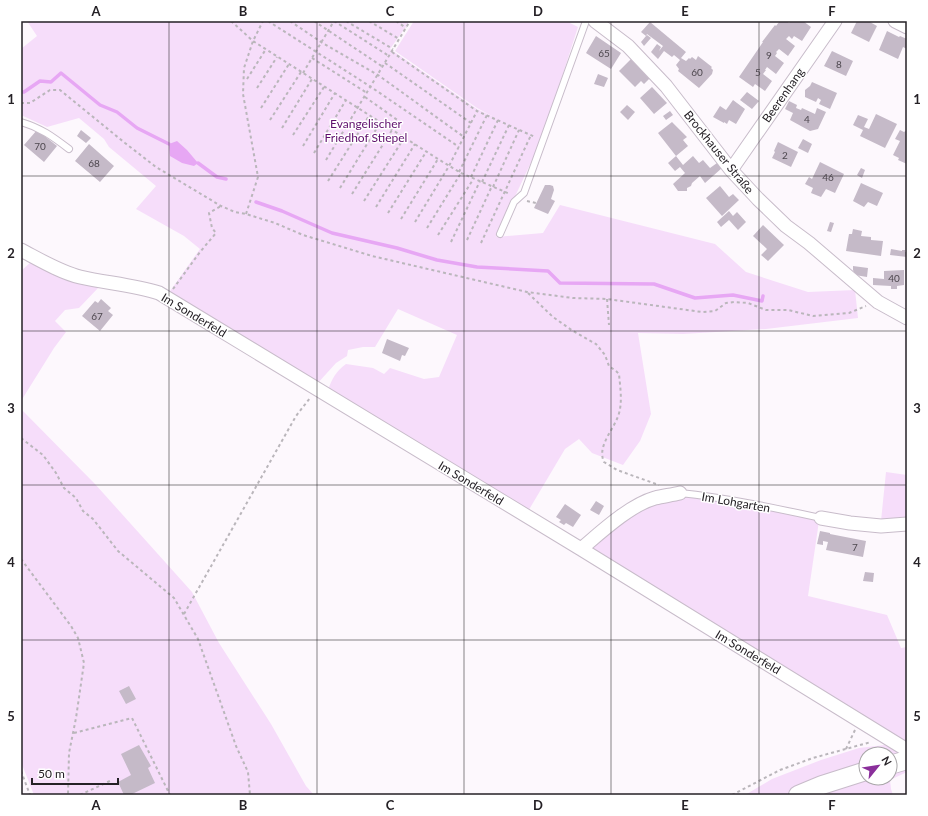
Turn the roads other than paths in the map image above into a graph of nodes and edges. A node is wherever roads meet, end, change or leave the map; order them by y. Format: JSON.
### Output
{"nodes":[{"id":1,"x":586,"y":21,"type":"edge"},
{"id":2,"x":595,"y":21,"type":"edge"},
{"id":3,"x":835,"y":21,"type":"edge"},
{"id":4,"x":895,"y":21,"type":"edge"},
{"id":5,"x":907,"y":27,"type":"edge"},
{"id":6,"x":21,"y":122,"type":"edge"},
{"id":7,"x":69,"y":149,"type":"dead end"},
{"id":8,"x":731,"y":170,"type":"junction"},
{"id":9,"x":500,"y":234,"type":"dead end"},
{"id":10,"x":21,"y":250,"type":"edge"},
{"id":11,"x":907,"y":318,"type":"edge"},
{"id":12,"x":680,"y":493,"type":"joint"},
{"id":13,"x":821,"y":518,"type":"joint"},
{"id":14,"x":907,"y":524,"type":"edge"},
{"id":15,"x":581,"y":549,"type":"junction"},
{"id":16,"x":907,"y":750,"type":"edge"},
{"id":17,"x":858,"y":774,"type":"edge"},
{"id":18,"x":798,"y":795,"type":"edge"}],
"edges":[{"from":1,"to":9,"type":"lane"},
{"from":2,"to":8,"type":"street","name":"Brockhauser Straße"},
{"from":3,"to":8,"type":"street","name":"Beerenhang"},
{"from":4,"to":5,"type":"street"},
{"from":6,"to":7,"type":"lane"},
{"from":8,"to":11,"type":"street","name":"Brockhauser Straße"},
{"from":10,"to":15,"type":"street","name":"Im Sonderfeld"},
{"from":12,"to":13,"type":"lane","name":"Im Lohgarten"},
{"from":12,"to":15,"type":"street","name":"Im Lohgarten"},
{"from":13,"to":14,"type":"street","name":"Im Lohgarten"},
{"from":15,"to":16,"type":"street","name":"Im Sonderfeld"},
{"from":17,"to":18,"type":"main road"}]}
